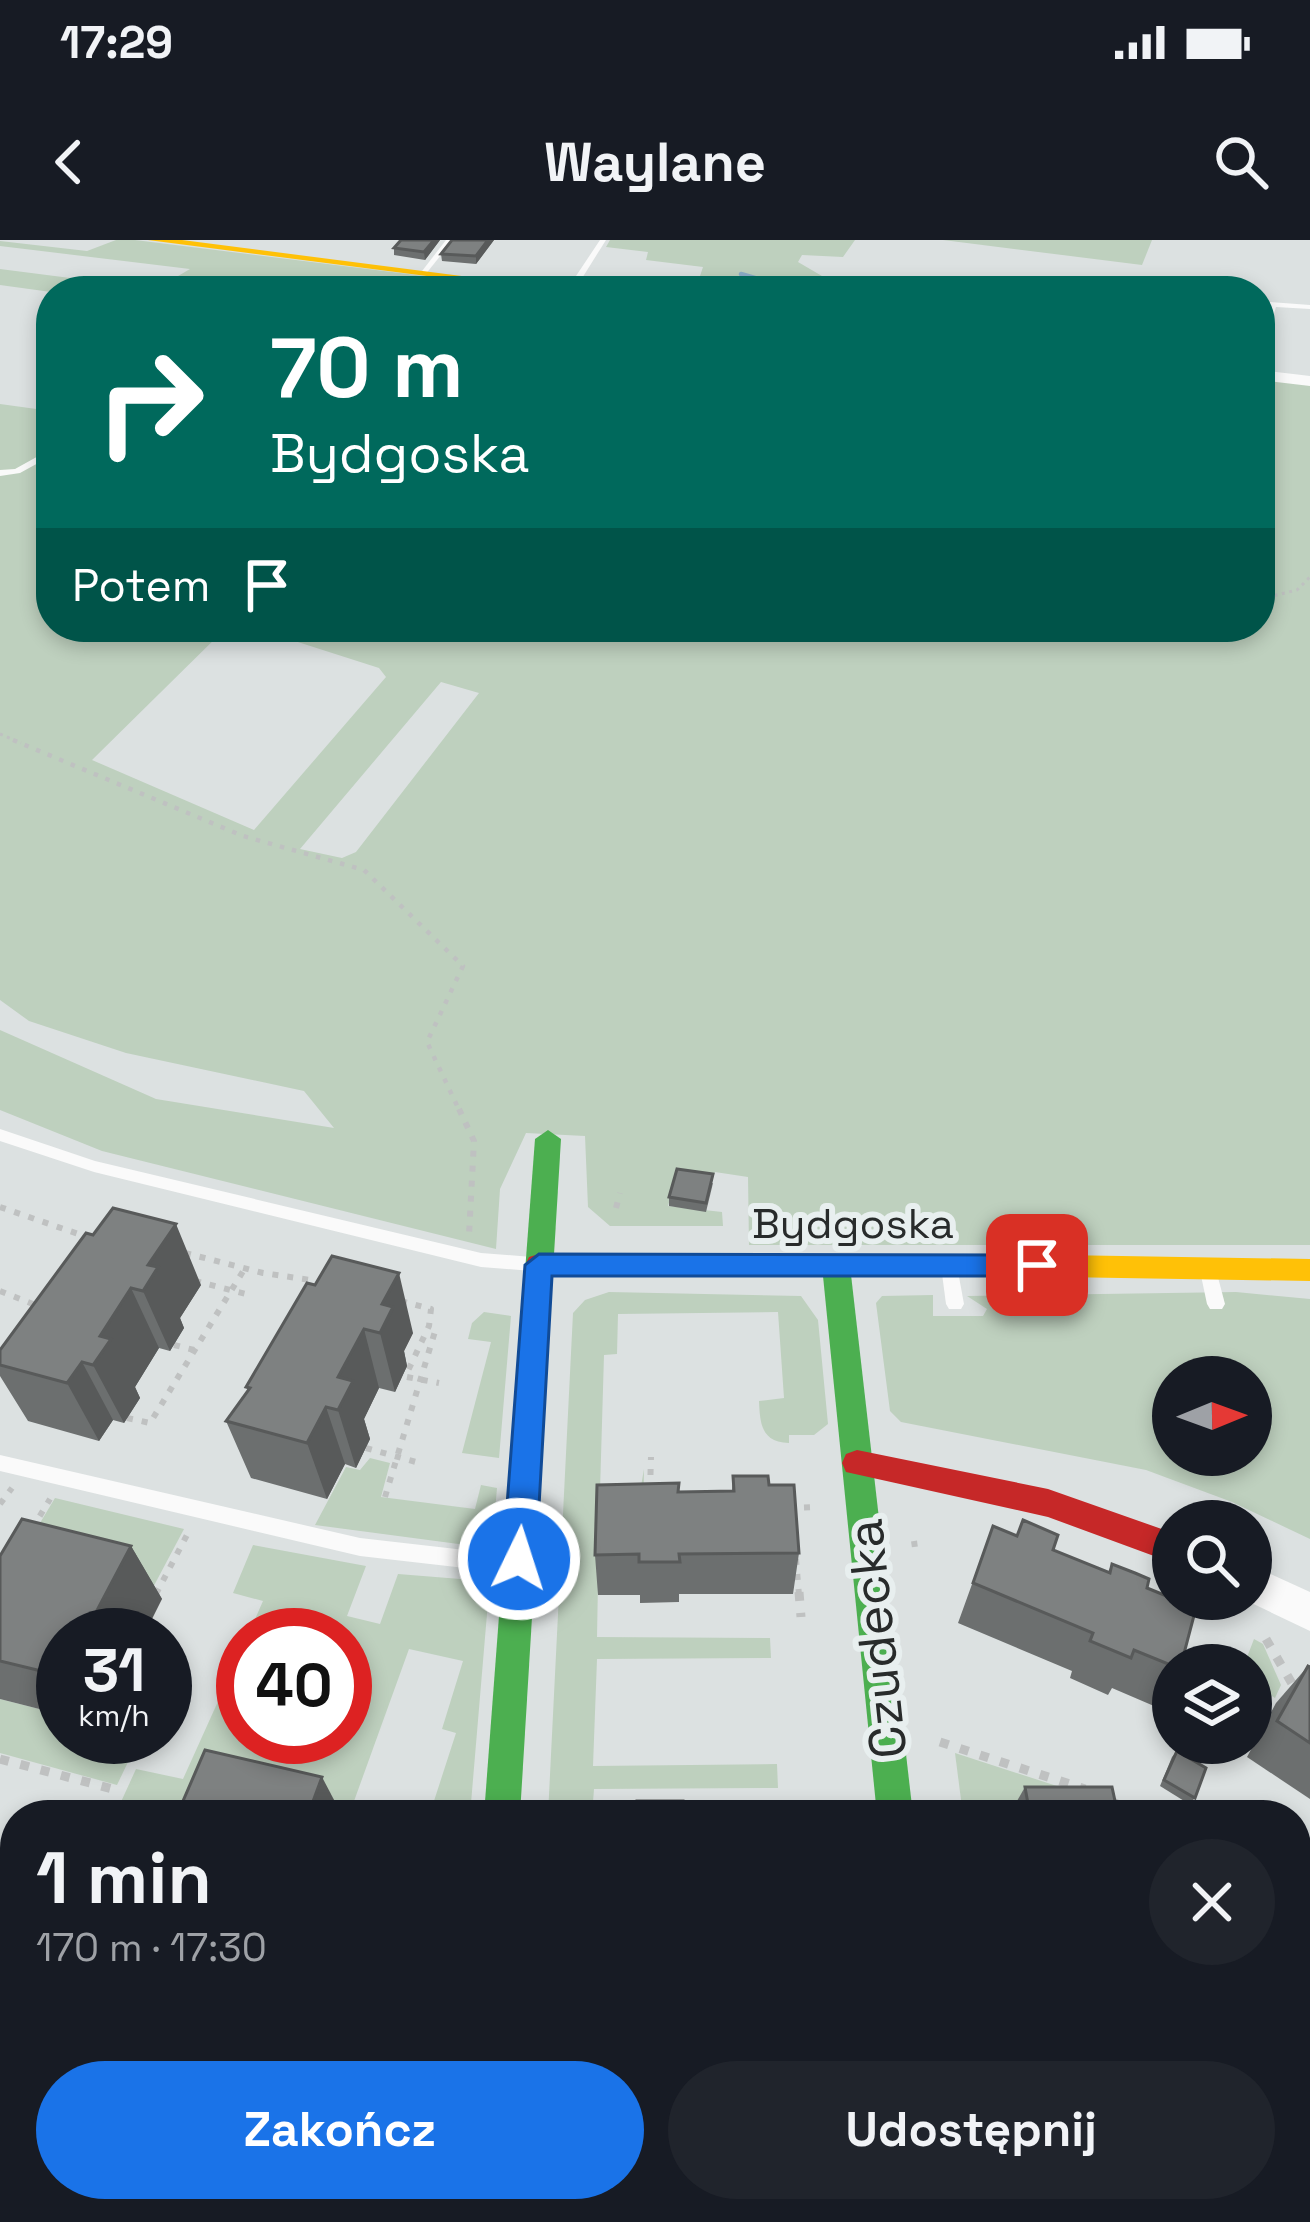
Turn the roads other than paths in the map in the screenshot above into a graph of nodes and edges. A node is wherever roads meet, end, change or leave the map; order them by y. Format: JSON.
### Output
{"nodes":[{"id":1,"x":154,"y":240,"type":"edge"},
{"id":2,"x":450,"y":240,"type":"edge"},
{"id":3,"x":603,"y":240,"type":"edge"},
{"id":4,"x":422,"y":273,"type":"junction"},
{"id":5,"x":447,"y":276,"type":"edge"},
{"id":6,"x":580,"y":276,"type":"edge"},
{"id":7,"x":1275,"y":304,"type":"edge"},
{"id":8,"x":1310,"y":307,"type":"edge"},
{"id":9,"x":1275,"y":376,"type":"edge"},
{"id":10,"x":1310,"y":380,"type":"edge"},
{"id":11,"x":36,"y":460,"type":"edge"},
{"id":12,"x":0,"y":473,"type":"edge"},
{"id":13,"x":0,"y":1135,"type":"edge"},
{"id":14,"x":548,"y":1139,"type":"dead end"},
{"id":15,"x":539,"y":1265,"type":"junction"},
{"id":16,"x":836,"y":1265,"type":"junction"},
{"id":17,"x":1207,"y":1265,"type":"junction"},
{"id":18,"x":948,"y":1266,"type":"junction"},
{"id":19,"x":1310,"y":1270,"type":"edge"},
{"id":20,"x":955,"y":1304,"type":"dead end"},
{"id":21,"x":1216,"y":1304,"type":"dead end"},
{"id":22,"x":0,"y":1463,"type":"edge"},
{"id":23,"x":857,"y":1463,"type":"junction"},
{"id":24,"x":1152,"y":1540,"type":"edge"},
{"id":25,"x":519,"y":1559,"type":"junction"},
{"id":26,"x":1272,"y":1593,"type":"edge"},
{"id":27,"x":1310,"y":1612,"type":"edge"},
{"id":28,"x":503,"y":1800,"type":"edge"},
{"id":29,"x":893,"y":1800,"type":"edge"}],
"edges":[{"from":1,"to":4,"type":"street"},
{"from":2,"to":4,"type":"lane"},
{"from":3,"to":6,"type":"lane"},
{"from":4,"to":5,"type":"street"},
{"from":7,"to":8,"type":"lane"},
{"from":9,"to":10,"type":"street"},
{"from":11,"to":12,"type":"lane"},
{"from":13,"to":15,"type":"lane"},
{"from":14,"to":15,"type":"street"},
{"from":15,"to":16,"type":"street","name":"Bydgoska"},
{"from":15,"to":25,"type":"street"},
{"from":16,"to":18,"type":"street","name":"Bydgoska"},
{"from":16,"to":23,"type":"street","name":"Czudecka"},
{"from":17,"to":18,"type":"street","name":"Bydgoska"},
{"from":17,"to":19,"type":"street","name":"Bydgoska"},
{"from":17,"to":21,"type":"lane"},
{"from":18,"to":20,"type":"lane"},
{"from":22,"to":25,"type":"lane"},
{"from":23,"to":24,"type":"street","name":"Czudecka"},
{"from":23,"to":29,"type":"street","name":"Czudecka"},
{"from":25,"to":28,"type":"street"},
{"from":26,"to":27,"type":"street"}]}
